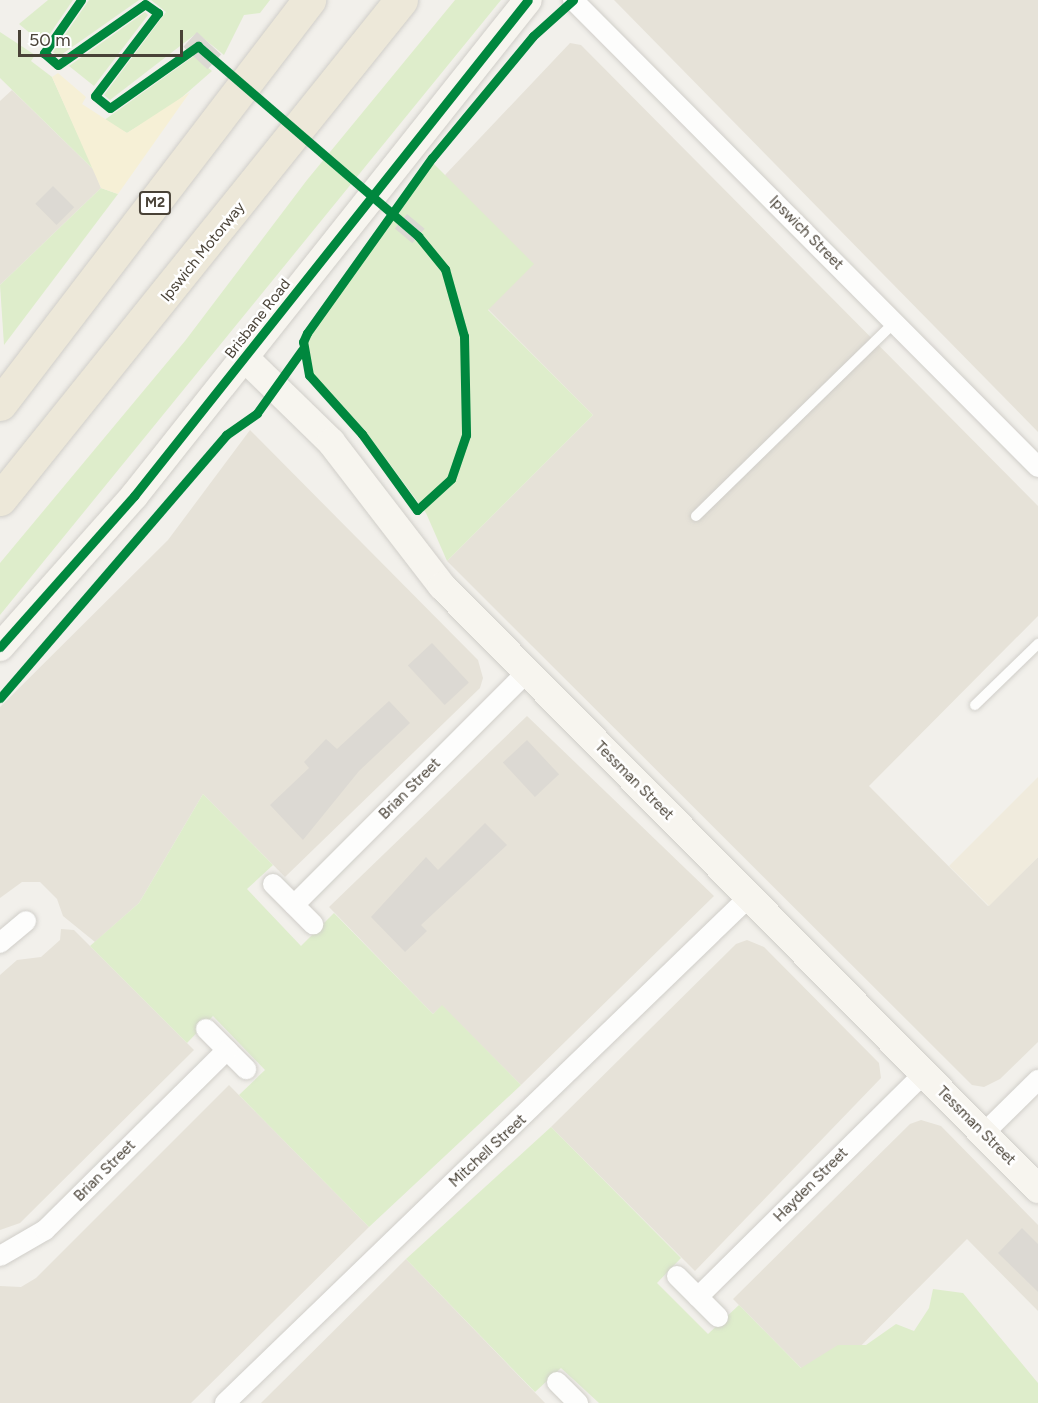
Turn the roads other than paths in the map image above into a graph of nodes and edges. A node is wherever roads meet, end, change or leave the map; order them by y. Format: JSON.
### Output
{"nodes":[{"id":1,"x":309,"y":0,"type":"edge"},
{"id":2,"x":401,"y":0,"type":"edge"},
{"id":3,"x":528,"y":0,"type":"edge"},
{"id":4,"x":573,"y":0,"type":"edge"},
{"id":5,"x":895,"y":322,"type":"junction"},
{"id":6,"x":246,"y":359,"type":"junction"},
{"id":7,"x":0,"y":404,"type":"edge"},
{"id":8,"x":1038,"y":467,"type":"edge"},
{"id":9,"x":0,"y":499,"type":"edge"},
{"id":10,"x":696,"y":516,"type":"dead end"},
{"id":11,"x":1038,"y":644,"type":"edge"},
{"id":12,"x":0,"y":646,"type":"edge"},
{"id":13,"x":527,"y":672,"type":"junction"},
{"id":14,"x":975,"y":705,"type":"dead end"},
{"id":15,"x":273,"y":885,"type":"dead end"},
{"id":16,"x":749,"y":897,"type":"junction"},
{"id":17,"x":294,"y":905,"type":"junction"},
{"id":18,"x":26,"y":921,"type":"dead end"},
{"id":19,"x":313,"y":924,"type":"dead end"},
{"id":20,"x":0,"y":943,"type":"edge"},
{"id":21,"x":206,"y":1029,"type":"dead end"},
{"id":22,"x":227,"y":1050,"type":"junction"},
{"id":23,"x":246,"y":1069,"type":"dead end"},
{"id":24,"x":924,"y":1073,"type":"junction"},
{"id":25,"x":1038,"y":1080,"type":"edge"},
{"id":26,"x":984,"y":1133,"type":"junction"},
{"id":27,"x":1038,"y":1189,"type":"edge"},
{"id":28,"x":0,"y":1256,"type":"edge"},
{"id":29,"x":677,"y":1276,"type":"dead end"},
{"id":30,"x":699,"y":1297,"type":"junction"},
{"id":31,"x":718,"y":1317,"type":"dead end"},
{"id":32,"x":557,"y":1382,"type":"dead end"},
{"id":33,"x":225,"y":1403,"type":"edge"},
{"id":34,"x":578,"y":1403,"type":"edge"}],
"edges":[{"from":1,"to":7,"type":"highway","number":"M2"},
{"from":2,"to":9,"type":"highway","name":"Ipswich Motorway"},
{"from":3,"to":6,"type":"street","name":"Brisbane Road"},
{"from":4,"to":5,"type":"street","name":"Ipswich Street"},
{"from":5,"to":8,"type":"street","name":"Ipswich Street"},
{"from":5,"to":10,"type":"lane"},
{"from":6,"to":12,"type":"street","name":"Brisbane Road"},
{"from":6,"to":13,"type":"street","name":"Tessman Street"},
{"from":11,"to":14,"type":"lane"},
{"from":13,"to":16,"type":"street","name":"Tessman Street"},
{"from":13,"to":17,"type":"street","name":"Brian Street"},
{"from":15,"to":17,"type":"street"},
{"from":16,"to":24,"type":"street","name":"Tessman Street"},
{"from":16,"to":33,"type":"street","name":"Mitchell Street"},
{"from":17,"to":19,"type":"street"},
{"from":18,"to":20,"type":"street"},
{"from":21,"to":22,"type":"street"},
{"from":22,"to":23,"type":"street"},
{"from":22,"to":28,"type":"street","name":"Brian Street"},
{"from":24,"to":26,"type":"street","name":"Tessman Street"},
{"from":24,"to":30,"type":"street","name":"Hayden Street"},
{"from":25,"to":26,"type":"street"},
{"from":26,"to":27,"type":"street","name":"Tessman Street"},
{"from":29,"to":30,"type":"street"},
{"from":30,"to":31,"type":"street"},
{"from":32,"to":34,"type":"street"}]}
